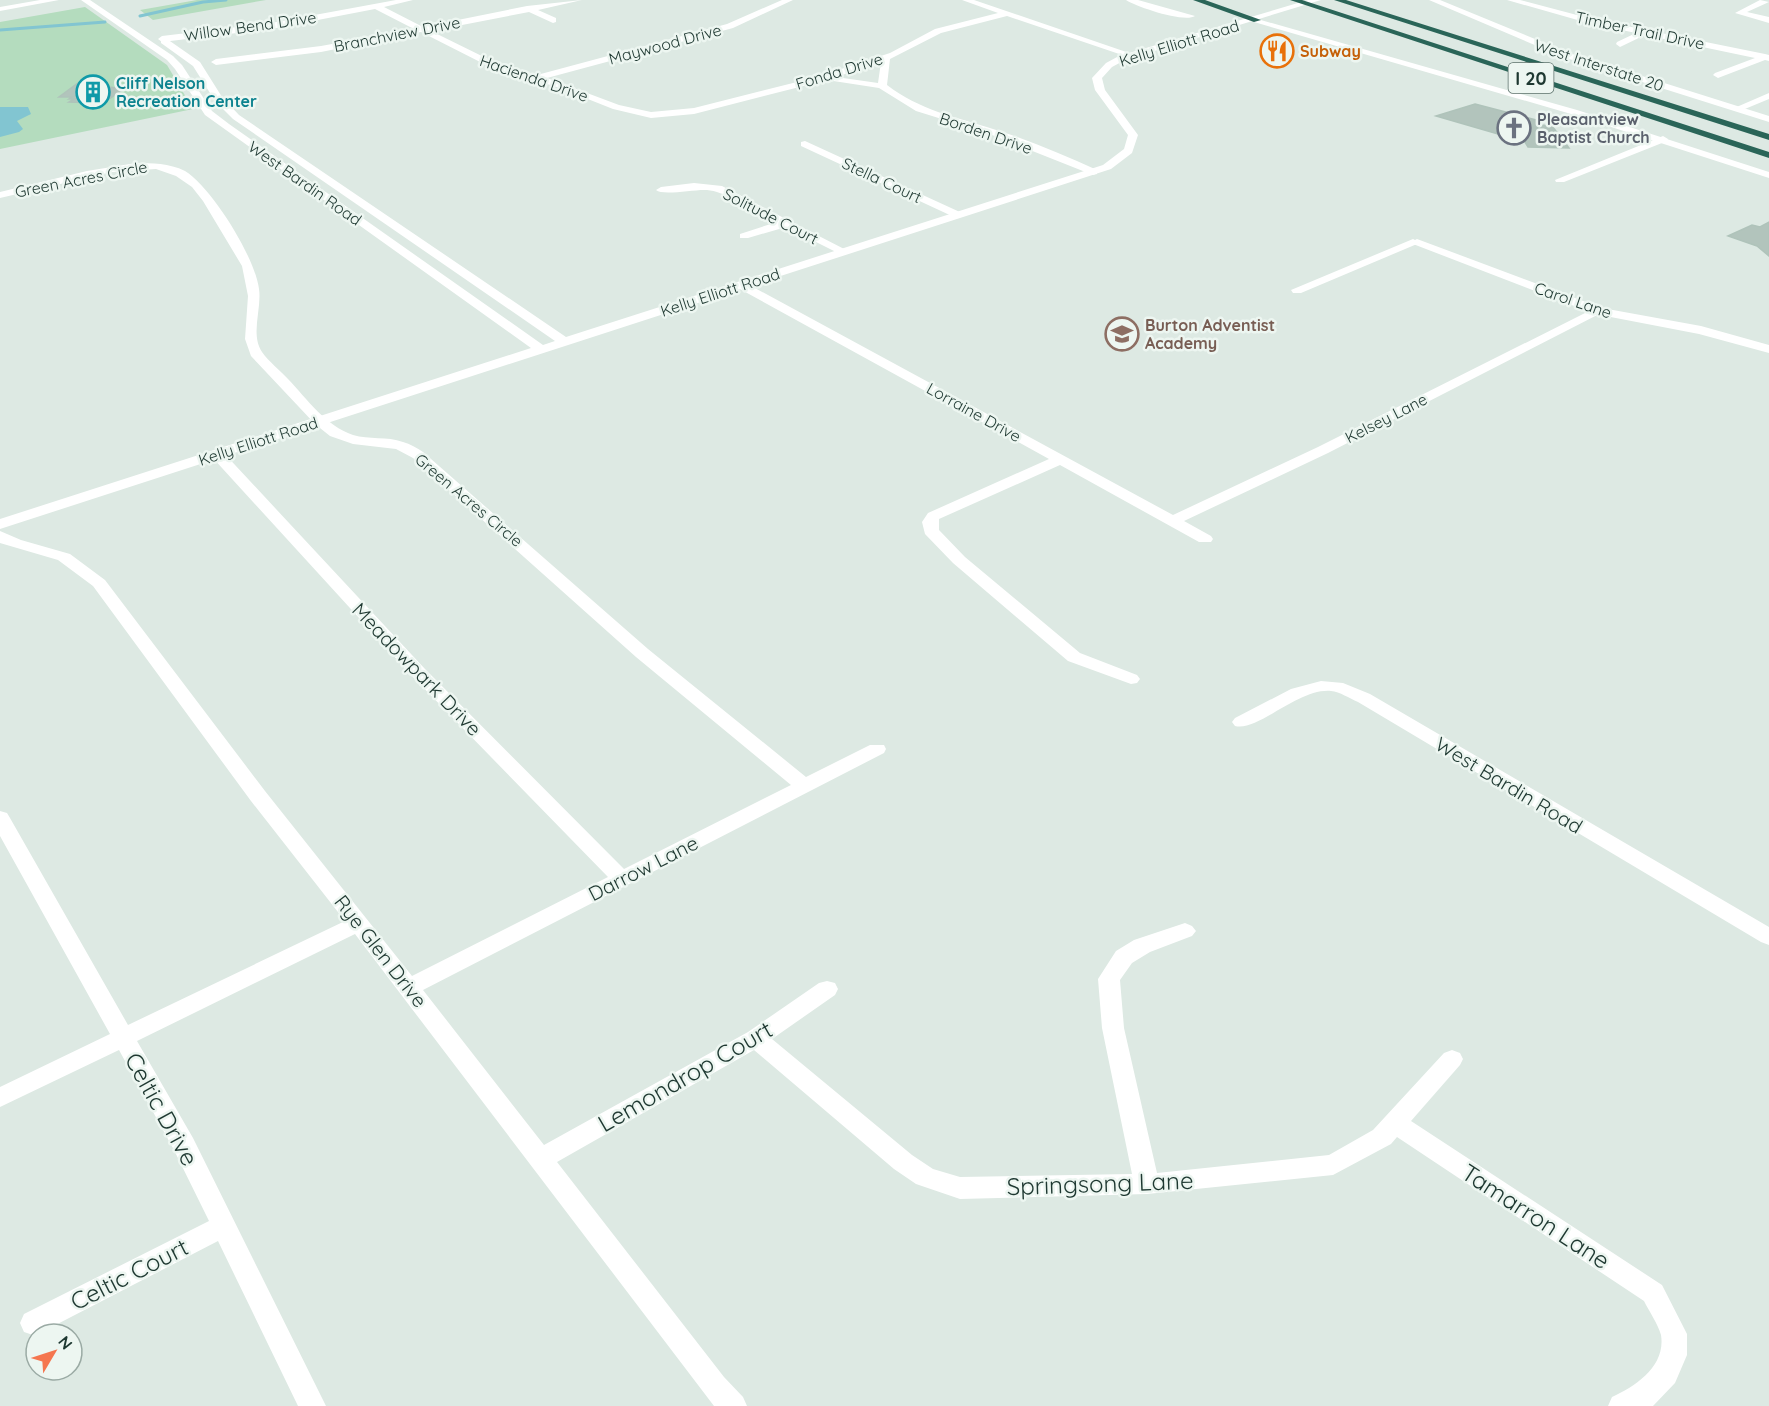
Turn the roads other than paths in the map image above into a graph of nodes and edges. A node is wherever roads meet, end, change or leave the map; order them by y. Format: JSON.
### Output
{"nodes":[{"id":1,"x":55,"y":0,"type":"edge"},
{"id":2,"x":85,"y":0,"type":"edge"},
{"id":3,"x":409,"y":0,"type":"edge"},
{"id":4,"x":578,"y":0,"type":"edge"},
{"id":5,"x":789,"y":0,"type":"edge"},
{"id":6,"x":966,"y":0,"type":"edge"},
{"id":7,"x":1130,"y":0,"type":"edge"},
{"id":8,"x":1197,"y":0,"type":"edge"},
{"id":9,"x":1294,"y":0,"type":"edge"},
{"id":10,"x":1317,"y":0,"type":"edge"},
{"id":11,"x":1338,"y":0,"type":"edge"},
{"id":12,"x":1433,"y":0,"type":"edge"},
{"id":13,"x":1511,"y":0,"type":"edge"},
{"id":14,"x":1766,"y":0,"type":"edge"},
{"id":15,"x":375,"y":6,"type":"junction"},
{"id":16,"x":527,"y":8,"type":"junction"},
{"id":17,"x":0,"y":9,"type":"edge"},
{"id":18,"x":1006,"y":14,"type":"junction"},
{"id":19,"x":1191,"y":16,"type":"dead end"},
{"id":20,"x":553,"y":20,"type":"dead end"},
{"id":21,"x":1257,"y":20,"type":"junction"},
{"id":22,"x":1769,"y":20,"type":"edge"},
{"id":23,"x":139,"y":24,"type":"dead end"},
{"id":24,"x":423,"y":29,"type":"junction"},
{"id":25,"x":1644,"y":32,"type":"junction"},
{"id":26,"x":162,"y":40,"type":"junction"},
{"id":27,"x":145,"y":42,"type":"junction"},
{"id":28,"x":1620,"y":44,"type":"dead end"},
{"id":29,"x":1131,"y":55,"type":"junction"},
{"id":30,"x":886,"y":57,"type":"junction"},
{"id":31,"x":1767,"y":57,"type":"edge"},
{"id":32,"x":216,"y":62,"type":"dead end"},
{"id":33,"x":1718,"y":75,"type":"dead end"},
{"id":34,"x":537,"y":78,"type":"junction"},
{"id":35,"x":820,"y":79,"type":"junction"},
{"id":36,"x":882,"y":86,"type":"junction"},
{"id":37,"x":1769,"y":96,"type":"edge"},
{"id":38,"x":218,"y":99,"type":"junction"},
{"id":39,"x":199,"y":102,"type":"junction"},
{"id":40,"x":1737,"y":109,"type":"junction"},
{"id":41,"x":667,"y":114,"type":"joint"},
{"id":42,"x":1769,"y":119,"type":"edge"},
{"id":43,"x":1769,"y":137,"type":"edge"},
{"id":44,"x":1663,"y":139,"type":"junction"},
{"id":45,"x":805,"y":144,"type":"dead end"},
{"id":46,"x":1769,"y":155,"type":"edge"},
{"id":47,"x":1093,"y":172,"type":"junction"},
{"id":48,"x":1769,"y":175,"type":"edge"},
{"id":49,"x":1560,"y":180,"type":"dead end"},
{"id":50,"x":661,"y":190,"type":"dead end"},
{"id":51,"x":0,"y":195,"type":"edge"},
{"id":52,"x":958,"y":215,"type":"junction"},
{"id":53,"x":786,"y":224,"type":"junction"},
{"id":54,"x":744,"y":236,"type":"dead end"},
{"id":55,"x":844,"y":252,"type":"junction"},
{"id":56,"x":742,"y":285,"type":"junction"},
{"id":57,"x":1297,"y":290,"type":"dead end"},
{"id":58,"x":1599,"y":311,"type":"junction"},
{"id":59,"x":604,"y":330,"type":"junction"},
{"id":60,"x":547,"y":331,"type":"junction"},
{"id":61,"x":517,"y":333,"type":"junction"},
{"id":62,"x":565,"y":342,"type":"junction"},
{"id":63,"x":1769,"y":349,"type":"edge"},
{"id":64,"x":542,"y":350,"type":"junction"},
{"id":65,"x":494,"y":366,"type":"junction"},
{"id":66,"x":320,"y":421,"type":"junction"},
{"id":67,"x":217,"y":454,"type":"junction"},
{"id":68,"x":1059,"y":459,"type":"junction"},
{"id":69,"x":1172,"y":521,"type":"junction"},
{"id":70,"x":0,"y":524,"type":"edge"},
{"id":71,"x":0,"y":536,"type":"edge"},
{"id":72,"x":1205,"y":539,"type":"dead end"},
{"id":73,"x":1131,"y":679,"type":"dead end"},
{"id":74,"x":1241,"y":722,"type":"dead end"},
{"id":75,"x":877,"y":749,"type":"dead end"},
{"id":76,"x":805,"y":787,"type":"junction"},
{"id":77,"x":0,"y":818,"type":"edge"},
{"id":78,"x":622,"y":879,"type":"junction"},
{"id":79,"x":359,"y":923,"type":"junction"},
{"id":80,"x":1185,"y":931,"type":"dead end"},
{"id":81,"x":1769,"y":937,"type":"edge"},
{"id":82,"x":409,"y":987,"type":"junction"},
{"id":83,"x":827,"y":990,"type":"dead end"},
{"id":84,"x":756,"y":1038,"type":"junction"},
{"id":85,"x":124,"y":1039,"type":"junction"},
{"id":86,"x":1452,"y":1059,"type":"dead end"},
{"id":87,"x":0,"y":1098,"type":"edge"},
{"id":88,"x":1395,"y":1123,"type":"junction"},
{"id":89,"x":540,"y":1159,"type":"junction"},
{"id":90,"x":1147,"y":1184,"type":"junction"},
{"id":91,"x":224,"y":1226,"type":"junction"},
{"id":92,"x":35,"y":1322,"type":"edge"},
{"id":93,"x":312,"y":1406,"type":"edge"},
{"id":94,"x":733,"y":1406,"type":"edge"},
{"id":95,"x":1622,"y":1406,"type":"edge"}],
"edges":[{"from":1,"to":17,"type":"street"},
{"from":2,"to":27,"type":"street","name":"West Bardin Road"},
{"from":3,"to":15,"type":"street","name":"Willow Bend Drive"},
{"from":4,"to":16,"type":"street","name":"Branchview Drive"},
{"from":5,"to":34,"type":"street","name":"Maywood Drive"},
{"from":6,"to":18,"type":"street"},
{"from":7,"to":19,"type":"street"},
{"from":8,"to":21,"type":"highway"},
{"from":9,"to":46,"type":"highway","number":"I 20"},
{"from":10,"to":21,"type":"street","name":"Kelly Elliott Road"},
{"from":11,"to":43,"type":"highway","number":"I 20"},
{"from":12,"to":40,"type":"street","name":"West Interstate 20"},
{"from":13,"to":25,"type":"street","name":"Timber Trail Drive"},
{"from":14,"to":22,"type":"street"},
{"from":15,"to":24,"type":"street","name":"Hacienda Drive"},
{"from":15,"to":26,"type":"street","name":"Willow Bend Drive"},
{"from":16,"to":20,"type":"street"},
{"from":16,"to":24,"type":"street","name":"Branchview Drive"},
{"from":18,"to":29,"type":"street"},
{"from":18,"to":30,"type":"street","name":"Fonda Drive"},
{"from":21,"to":29,"type":"street","name":"Kelly Elliott Road"},
{"from":21,"to":44,"type":"street"},
{"from":23,"to":26,"type":"street","name":"West Bardin Road"},
{"from":24,"to":32,"type":"street","name":"Branchview Drive"},
{"from":24,"to":34,"type":"street","name":"Hacienda Drive"},
{"from":25,"to":28,"type":"street"},
{"from":25,"to":31,"type":"street","name":"Timber Trail Drive"},
{"from":26,"to":27,"type":"street"},
{"from":26,"to":27,"type":"street"},
{"from":26,"to":38,"type":"street","name":"West Bardin Road"},
{"from":27,"to":39,"type":"street","name":"West Bardin Road"},
{"from":29,"to":47,"type":"street","name":"Kelly Elliott Road"},
{"from":30,"to":35,"type":"street","name":"Fonda Drive"},
{"from":30,"to":36,"type":"street"},
{"from":31,"to":33,"type":"street"},
{"from":34,"to":41,"type":"street","name":"Hacienda Drive"},
{"from":35,"to":36,"type":"street","name":"Borden Drive"},
{"from":35,"to":41,"type":"street","name":"Fonda Drive"},
{"from":36,"to":47,"type":"street","name":"Borden Drive"},
{"from":37,"to":40,"type":"street"},
{"from":38,"to":39,"type":"street"},
{"from":38,"to":60,"type":"street","name":"West Bardin Road"},
{"from":39,"to":61,"type":"street","name":"West Bardin Road"},
{"from":40,"to":42,"type":"street","name":"West Interstate 20"},
{"from":44,"to":48,"type":"street"},
{"from":44,"to":49,"type":"street"},
{"from":45,"to":52,"type":"street","name":"Stella Court"},
{"from":47,"to":52,"type":"street","name":"Kelly Elliott Road"},
{"from":50,"to":53,"type":"street","name":"Solitude Court"},
{"from":51,"to":66,"type":"street","name":"Green Acres Circle"},
{"from":52,"to":55,"type":"street","name":"Kelly Elliott Road"},
{"from":53,"to":54,"type":"street"},
{"from":53,"to":55,"type":"street","name":"Solitude Court"},
{"from":55,"to":56,"type":"street","name":"Kelly Elliott Road"},
{"from":56,"to":59,"type":"street","name":"Kelly Elliott Road"},
{"from":56,"to":68,"type":"street","name":"Lorraine Drive"},
{"from":57,"to":58,"type":"street","name":"Carol Lane"},
{"from":58,"to":63,"type":"street","name":"Carol Lane"},
{"from":58,"to":69,"type":"street","name":"Kelsey Lane"},
{"from":59,"to":60,"type":"street"},
{"from":59,"to":62,"type":"street","name":"Kelly Elliott Road"},
{"from":60,"to":62,"type":"street","name":"West Bardin Road"},
{"from":61,"to":64,"type":"street","name":"West Bardin Road"},
{"from":61,"to":65,"type":"street"},
{"from":62,"to":64,"type":"street","name":"Kelly Elliott Road"},
{"from":64,"to":65,"type":"street","name":"Kelly Elliott Road"},
{"from":65,"to":66,"type":"street","name":"Kelly Elliott Road"},
{"from":66,"to":67,"type":"street","name":"Kelly Elliott Road"},
{"from":66,"to":76,"type":"street","name":"Green Acres Circle"},
{"from":67,"to":70,"type":"street","name":"Kelly Elliott Road"},
{"from":67,"to":78,"type":"street","name":"Meadowpark Drive"},
{"from":68,"to":69,"type":"street","name":"Lorraine Drive"},
{"from":68,"to":73,"type":"street"},
{"from":69,"to":72,"type":"street","name":"Lorraine Drive"},
{"from":71,"to":79,"type":"street","name":"Rye Glen Drive"},
{"from":74,"to":81,"type":"street","name":"West Bardin Road"},
{"from":75,"to":76,"type":"street","name":"Darrow Lane"},
{"from":76,"to":78,"type":"street","name":"Darrow Lane"},
{"from":77,"to":85,"type":"street","name":"Celtic Drive"},
{"from":78,"to":82,"type":"street","name":"Darrow Lane"},
{"from":79,"to":82,"type":"street","name":"Rye Glen Drive"},
{"from":79,"to":85,"type":"street"},
{"from":80,"to":90,"type":"street"},
{"from":82,"to":89,"type":"street","name":"Rye Glen Drive"},
{"from":83,"to":84,"type":"street","name":"Lemondrop Court"},
{"from":84,"to":89,"type":"street","name":"Lemondrop Court"},
{"from":84,"to":90,"type":"street","name":"Springsong Lane"},
{"from":85,"to":87,"type":"street"},
{"from":85,"to":91,"type":"street","name":"Celtic Drive"},
{"from":86,"to":88,"type":"street","name":"Springsong Lane"},
{"from":88,"to":90,"type":"street","name":"Springsong Lane"},
{"from":88,"to":95,"type":"street","name":"Tamarron Lane"},
{"from":89,"to":94,"type":"street","name":"Rye Glen Drive"},
{"from":91,"to":92,"type":"street","name":"Celtic Court"},
{"from":91,"to":93,"type":"street","name":"Celtic Drive"}]}
